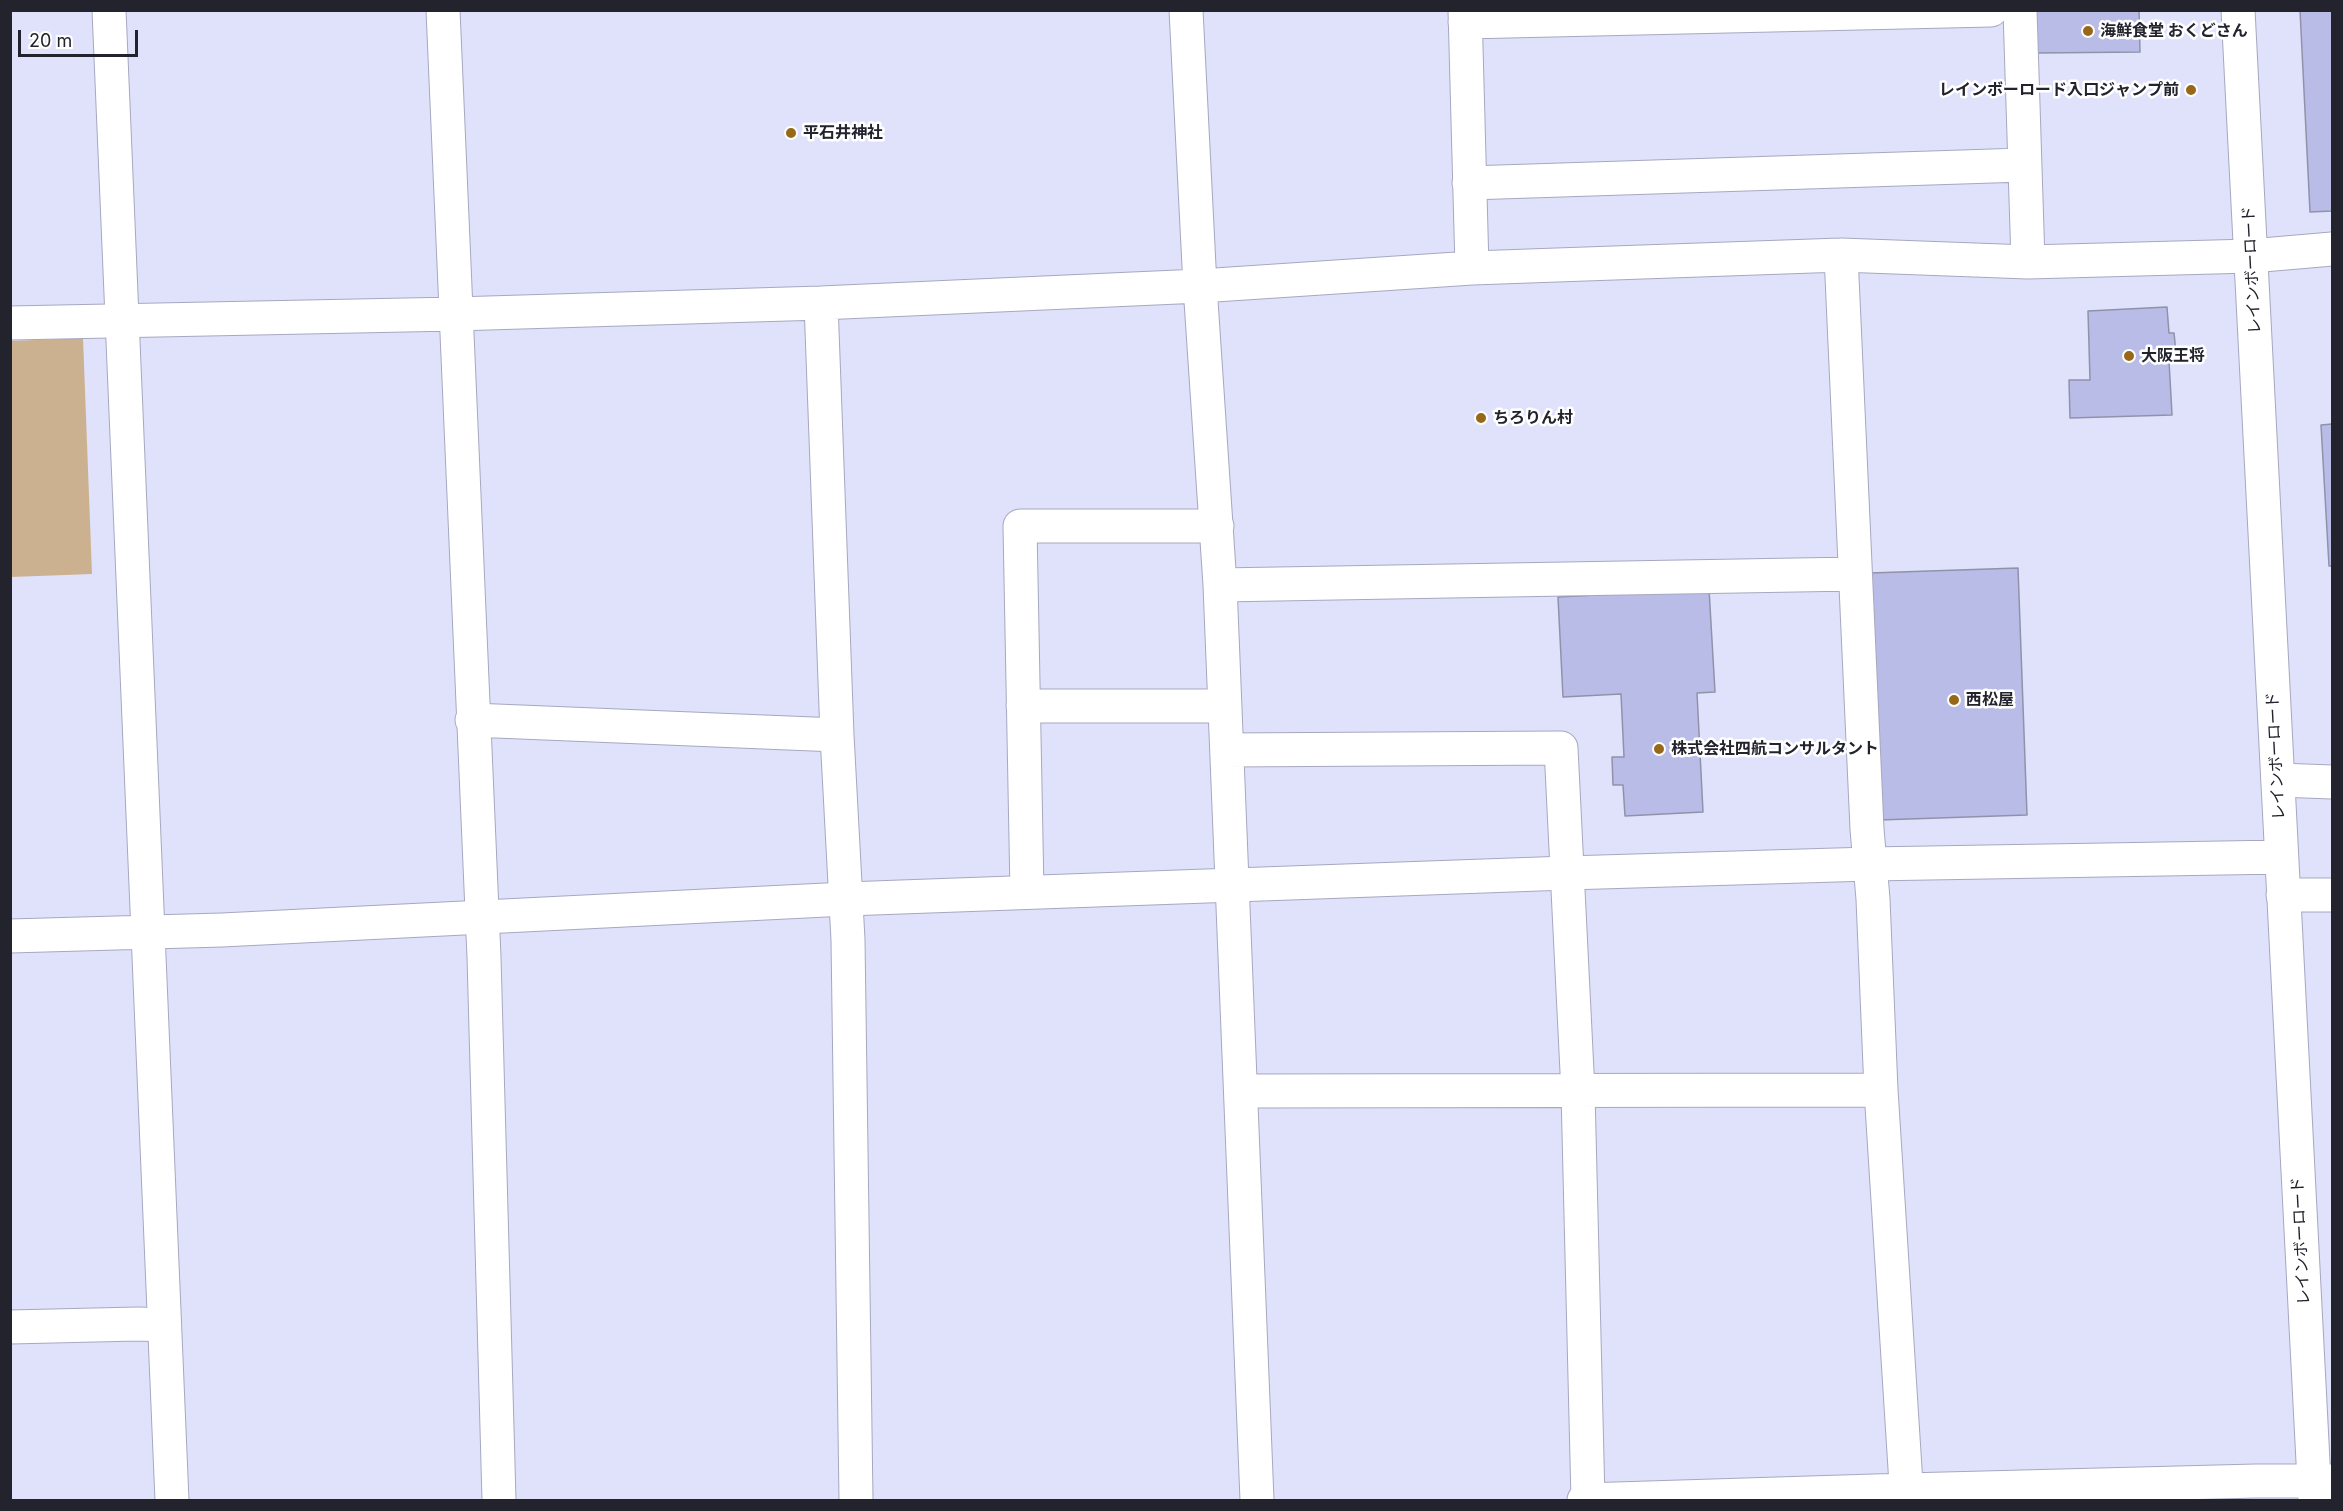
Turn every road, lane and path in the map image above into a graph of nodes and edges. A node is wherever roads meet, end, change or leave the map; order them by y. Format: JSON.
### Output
{"nodes":[{"id":1,"x":109,"y":10,"type":"edge"},
{"id":2,"x":443,"y":10,"type":"edge"},
{"id":3,"x":1186,"y":10,"type":"edge"},
{"id":4,"x":1991,"y":10,"type":"edge"},
{"id":5,"x":2020,"y":10,"type":"edge"},
{"id":6,"x":2238,"y":10,"type":"edge"},
{"id":7,"x":1465,"y":16,"type":"edge"},
{"id":8,"x":2024,"y":165,"type":"junction"},
{"id":9,"x":1469,"y":183,"type":"junction"},
{"id":10,"x":2332,"y":249,"type":"edge"},
{"id":11,"x":1841,"y":255,"type":"junction"},
{"id":12,"x":2251,"y":256,"type":"junction"},
{"id":13,"x":2028,"y":262,"type":"junction"},
{"id":14,"x":1472,"y":268,"type":"junction"},
{"id":15,"x":1200,"y":286,"type":"junction"},
{"id":16,"x":820,"y":303,"type":"junction"},
{"id":17,"x":455,"y":314,"type":"junction"},
{"id":18,"x":122,"y":320,"type":"junction"},
{"id":19,"x":10,"y":323,"type":"edge"},
{"id":20,"x":1217,"y":526,"type":"junction"},
{"id":21,"x":1854,"y":574,"type":"junction"},
{"id":22,"x":1220,"y":585,"type":"junction"},
{"id":23,"x":1023,"y":706,"type":"junction"},
{"id":24,"x":1225,"y":706,"type":"junction"},
{"id":25,"x":472,"y":720,"type":"junction"},
{"id":26,"x":837,"y":735,"type":"junction"},
{"id":27,"x":1227,"y":750,"type":"junction"},
{"id":28,"x":2278,"y":780,"type":"junction"},
{"id":29,"x":2332,"y":782,"type":"edge"},
{"id":30,"x":2281,"y":857,"type":"junction"},
{"id":31,"x":1870,"y":864,"type":"junction"},
{"id":32,"x":1567,"y":873,"type":"junction"},
{"id":33,"x":1232,"y":886,"type":"junction"},
{"id":34,"x":1027,"y":892,"type":"junction"},
{"id":35,"x":2283,"y":895,"type":"junction"},
{"id":36,"x":2332,"y":895,"type":"edge"},
{"id":37,"x":846,"y":899,"type":"junction"},
{"id":38,"x":481,"y":918,"type":"junction"},
{"id":39,"x":149,"y":933,"type":"junction"},
{"id":40,"x":10,"y":936,"type":"edge"},
{"id":41,"x":1881,"y":1090,"type":"junction"},
{"id":42,"x":1241,"y":1091,"type":"junction"},
{"id":43,"x":1578,"y":1092,"type":"junction"},
{"id":44,"x":164,"y":1325,"type":"junction"},
{"id":45,"x":10,"y":1327,"type":"edge"},
{"id":46,"x":2321,"y":1487,"type":"edge"},
{"id":47,"x":1906,"y":1495,"type":"edge"},
{"id":48,"x":172,"y":1500,"type":"edge"},
{"id":49,"x":499,"y":1500,"type":"edge"},
{"id":50,"x":856,"y":1500,"type":"edge"},
{"id":51,"x":1257,"y":1500,"type":"edge"},
{"id":52,"x":1584,"y":1500,"type":"edge"},
{"id":53,"x":1588,"y":1500,"type":"edge"}],
"edges":[{"from":1,"to":18,"type":"street"},
{"from":2,"to":17,"type":"street"},
{"from":3,"to":15,"type":"street"},
{"from":4,"to":7,"type":"street"},
{"from":5,"to":8,"type":"street"},
{"from":6,"to":12,"type":"street","name":"レインボーロード"},
{"from":7,"to":9,"type":"street"},
{"from":8,"to":9,"type":"street"},
{"from":8,"to":13,"type":"street"},
{"from":9,"to":14,"type":"street"},
{"from":10,"to":12,"type":"street"},
{"from":11,"to":13,"type":"street"},
{"from":11,"to":14,"type":"street"},
{"from":11,"to":21,"type":"street"},
{"from":12,"to":13,"type":"street"},
{"from":12,"to":28,"type":"street","name":"レインボーロード"},
{"from":14,"to":15,"type":"street"},
{"from":15,"to":16,"type":"street"},
{"from":15,"to":20,"type":"street"},
{"from":16,"to":17,"type":"street"},
{"from":16,"to":26,"type":"street"},
{"from":17,"to":18,"type":"street"},
{"from":17,"to":25,"type":"street"},
{"from":18,"to":19,"type":"street"},
{"from":18,"to":39,"type":"street"},
{"from":20,"to":22,"type":"street"},
{"from":20,"to":23,"type":"street"},
{"from":21,"to":22,"type":"street"},
{"from":21,"to":31,"type":"street"},
{"from":22,"to":24,"type":"street"},
{"from":23,"to":24,"type":"street"},
{"from":23,"to":34,"type":"street"},
{"from":24,"to":27,"type":"street"},
{"from":25,"to":26,"type":"street"},
{"from":25,"to":38,"type":"street"},
{"from":26,"to":37,"type":"street"},
{"from":27,"to":32,"type":"street"},
{"from":27,"to":33,"type":"street"},
{"from":28,"to":29,"type":"street"},
{"from":28,"to":30,"type":"street","name":"レインボーロード"},
{"from":30,"to":31,"type":"street"},
{"from":30,"to":35,"type":"street","name":"レインボーロード"},
{"from":31,"to":32,"type":"street"},
{"from":31,"to":41,"type":"street"},
{"from":32,"to":33,"type":"street"},
{"from":32,"to":43,"type":"street"},
{"from":33,"to":34,"type":"street"},
{"from":33,"to":42,"type":"street"},
{"from":34,"to":37,"type":"street"},
{"from":35,"to":36,"type":"street"},
{"from":35,"to":46,"type":"street","name":"レインボーロード"},
{"from":37,"to":38,"type":"street"},
{"from":37,"to":50,"type":"street"},
{"from":38,"to":39,"type":"street"},
{"from":38,"to":49,"type":"street"},
{"from":39,"to":40,"type":"street"},
{"from":39,"to":44,"type":"street"},
{"from":41,"to":43,"type":"street"},
{"from":41,"to":47,"type":"street"},
{"from":42,"to":43,"type":"street"},
{"from":42,"to":51,"type":"street"},
{"from":43,"to":53,"type":"street"},
{"from":44,"to":45,"type":"street"},
{"from":44,"to":48,"type":"street"},
{"from":46,"to":47,"type":"street"},
{"from":47,"to":53,"type":"street"},
{"from":52,"to":53,"type":"street"}]}
